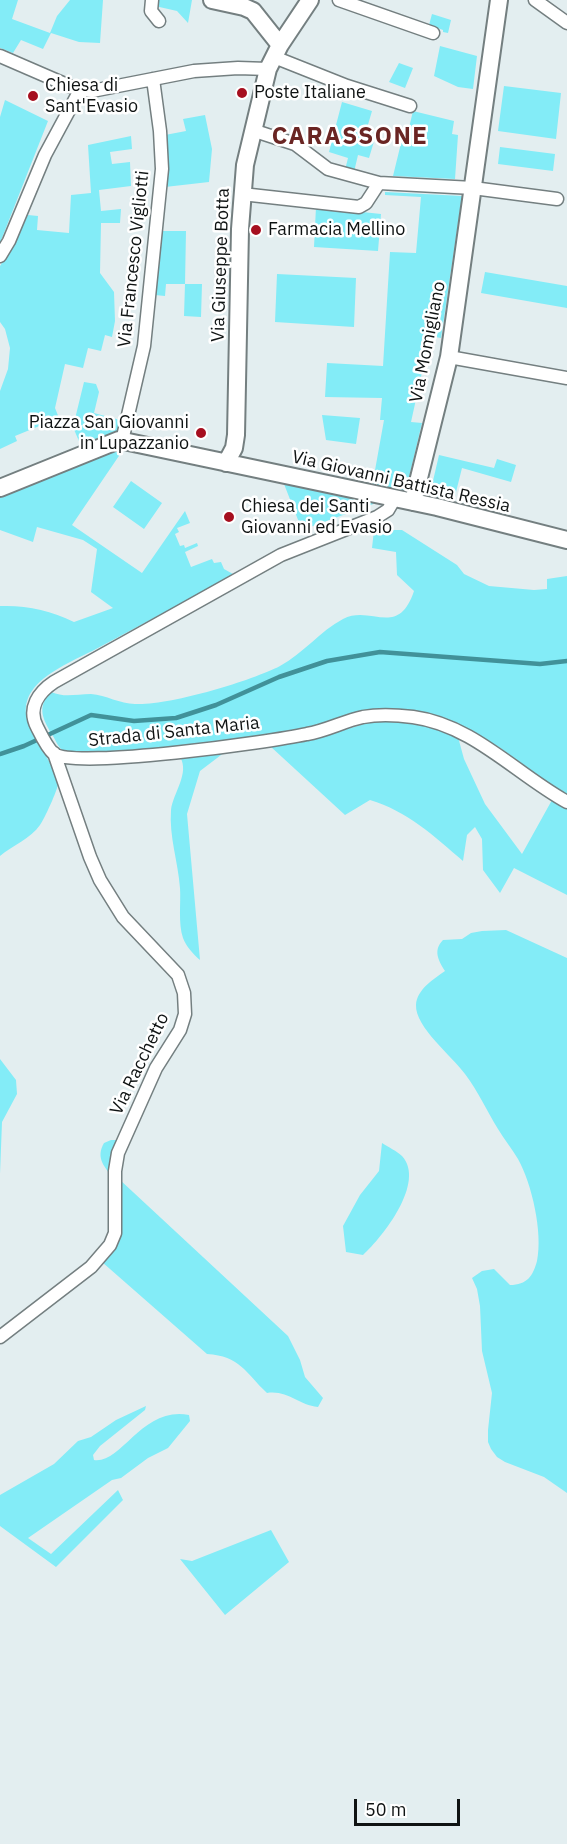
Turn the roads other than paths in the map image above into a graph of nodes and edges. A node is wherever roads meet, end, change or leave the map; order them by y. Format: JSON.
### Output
{"nodes":[{"id":1,"x":152,"y":0,"type":"edge"},
{"id":2,"x":212,"y":0,"type":"edge"},
{"id":3,"x":310,"y":0,"type":"edge"},
{"id":4,"x":339,"y":0,"type":"edge"},
{"id":5,"x":536,"y":1,"type":"edge"},
{"id":6,"x":244,"y":3,"type":"edge"},
{"id":7,"x":500,"y":3,"type":"edge"},
{"id":8,"x":159,"y":21,"type":"dead end"},
{"id":9,"x":567,"y":23,"type":"edge"},
{"id":10,"x":433,"y":33,"type":"dead end"},
{"id":11,"x":0,"y":56,"type":"edge"},
{"id":12,"x":274,"y":57,"type":"junction"},
{"id":13,"x":153,"y":79,"type":"junction"},
{"id":14,"x":80,"y":90,"type":"junction"},
{"id":15,"x":410,"y":106,"type":"dead end"},
{"id":16,"x":252,"y":130,"type":"junction"},
{"id":17,"x":379,"y":183,"type":"junction"},
{"id":18,"x":473,"y":188,"type":"junction"},
{"id":19,"x":242,"y":194,"type":"junction"},
{"id":20,"x":557,"y":199,"type":"dead end"},
{"id":21,"x":0,"y":256,"type":"edge"},
{"id":22,"x":449,"y":357,"type":"junction"},
{"id":23,"x":567,"y":378,"type":"edge"},
{"id":24,"x":122,"y":441,"type":"junction"},
{"id":25,"x":226,"y":463,"type":"junction"},
{"id":26,"x":0,"y":488,"type":"edge"},
{"id":27,"x":395,"y":498,"type":"junction"},
{"id":28,"x":413,"y":502,"type":"junction"},
{"id":29,"x":567,"y":540,"type":"edge"},
{"id":30,"x":52,"y":751,"type":"junction"},
{"id":31,"x":567,"y":802,"type":"edge"},
{"id":32,"x":0,"y":1337,"type":"edge"}],
"edges":[{"from":1,"to":8,"type":"street"},
{"from":2,"to":6,"type":"street"},
{"from":3,"to":12,"type":"street","name":"Via Giuseppe Botta"},
{"from":4,"to":10,"type":"street"},
{"from":5,"to":9,"type":"street"},
{"from":6,"to":12,"type":"street"},
{"from":7,"to":18,"type":"street","name":"Via Momigliano"},
{"from":11,"to":14,"type":"street"},
{"from":12,"to":13,"type":"street"},
{"from":12,"to":15,"type":"street"},
{"from":12,"to":16,"type":"street","name":"Via Giuseppe Botta"},
{"from":13,"to":14,"type":"street"},
{"from":13,"to":24,"type":"street","name":"Via Francesco Vigliotti"},
{"from":14,"to":21,"type":"street"},
{"from":16,"to":17,"type":"street"},
{"from":16,"to":19,"type":"street","name":"Via Giuseppe Botta"},
{"from":17,"to":18,"type":"street"},
{"from":17,"to":19,"type":"street"},
{"from":18,"to":20,"type":"street"},
{"from":18,"to":22,"type":"street","name":"Via Momigliano"},
{"from":19,"to":25,"type":"street","name":"Via Giuseppe Botta"},
{"from":22,"to":23,"type":"street"},
{"from":22,"to":28,"type":"street","name":"Via Momigliano"},
{"from":24,"to":25,"type":"street","name":"Via Giovanni Battista Ressia"},
{"from":24,"to":26,"type":"street"},
{"from":25,"to":27,"type":"street","name":"Via Giovanni Battista Ressia"},
{"from":27,"to":28,"type":"street","name":"Via Giovanni Battista Ressia"},
{"from":27,"to":30,"type":"street"},
{"from":28,"to":29,"type":"street","name":"Via Giovanni Battista Ressia"},
{"from":30,"to":31,"type":"street","name":"Strada di Santa Maria"},
{"from":30,"to":32,"type":"street","name":"Via Racchetto"}]}
